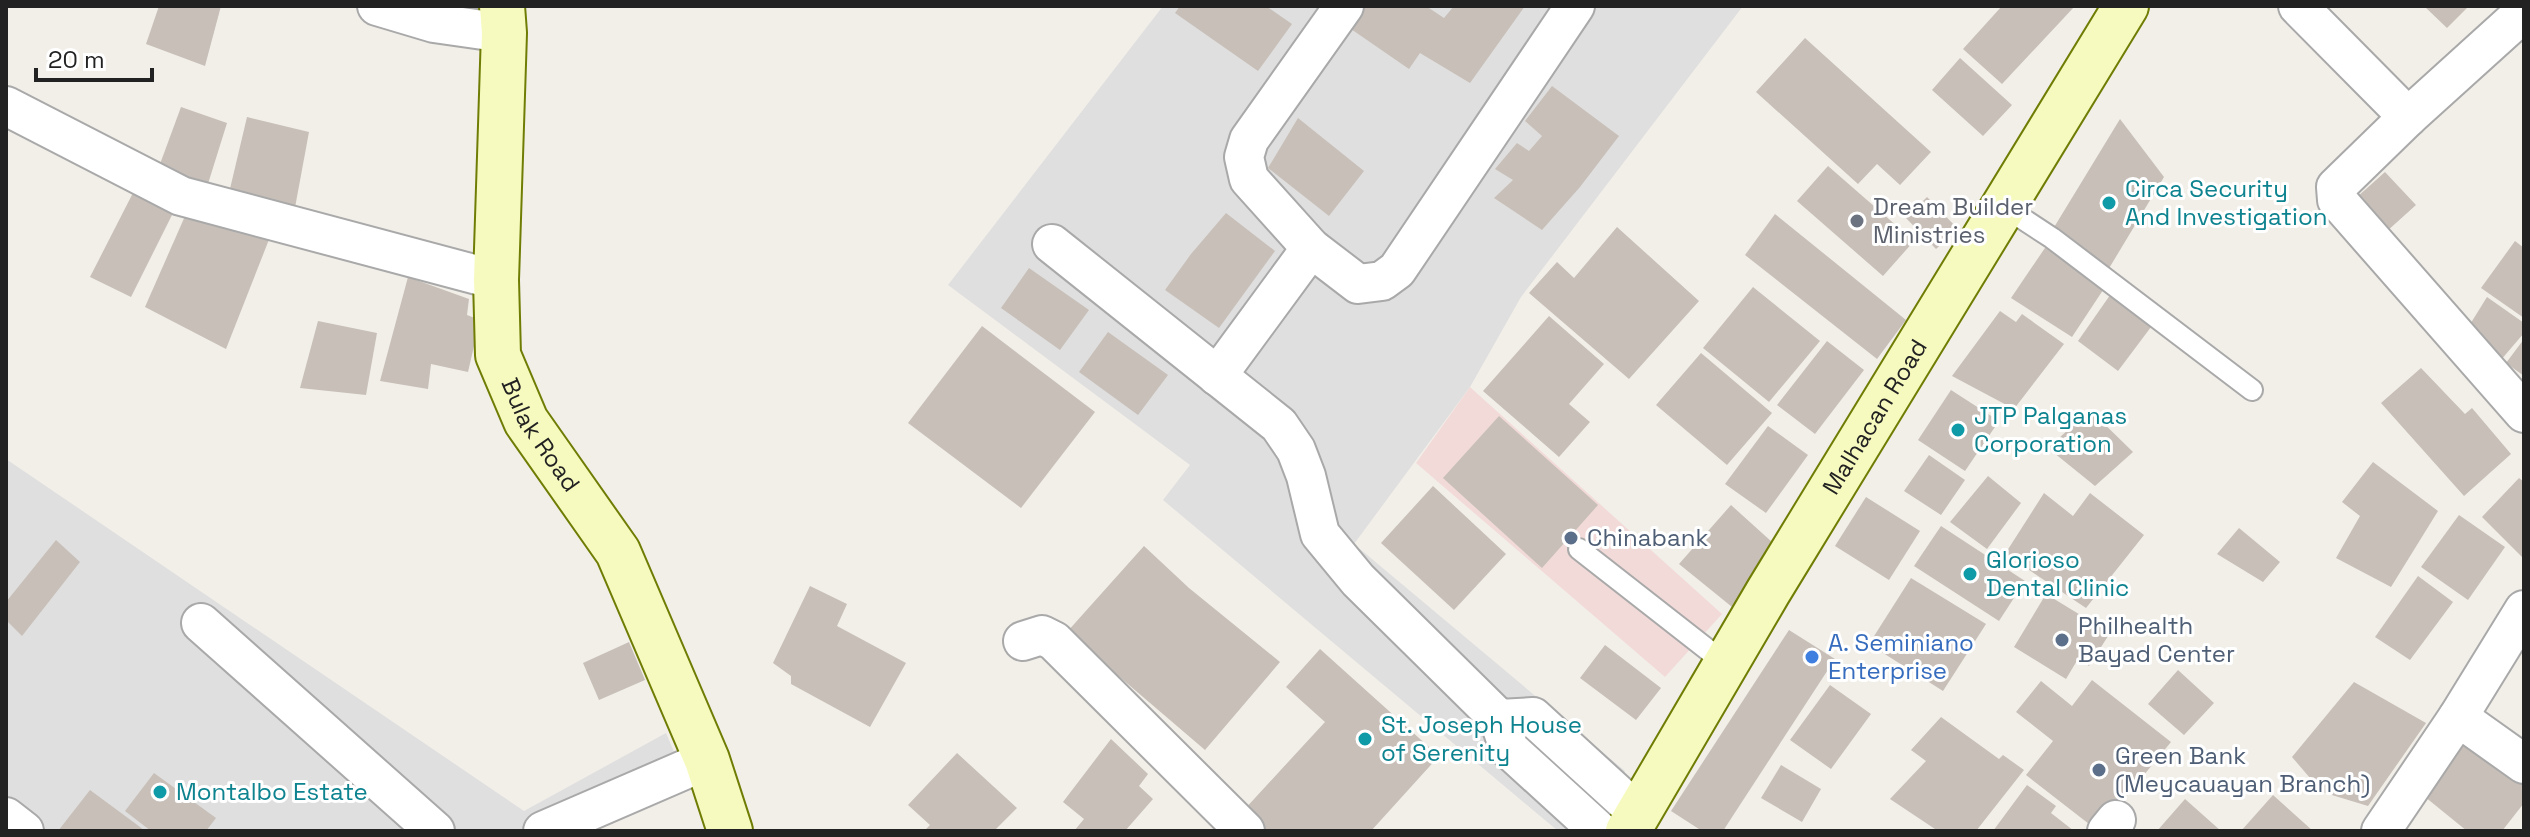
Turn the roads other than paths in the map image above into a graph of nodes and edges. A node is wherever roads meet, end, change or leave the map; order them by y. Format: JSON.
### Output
{"nodes":[{"id":1,"x":377,"y":6,"type":"edge"},
{"id":2,"x":1344,"y":6,"type":"edge"},
{"id":3,"x":1575,"y":6,"type":"edge"},
{"id":4,"x":2126,"y":6,"type":"edge"},
{"id":5,"x":2298,"y":6,"type":"edge"},
{"id":6,"x":2524,"y":12,"type":"edge"},
{"id":7,"x":503,"y":20,"type":"edge"},
{"id":8,"x":6,"y":106,"type":"edge"},
{"id":9,"x":2408,"y":117,"type":"junction"},
{"id":10,"x":2003,"y":206,"type":"junction"},
{"id":11,"x":1052,"y":244,"type":"dead end"},
{"id":12,"x":1311,"y":248,"type":"junction"},
{"id":13,"x":496,"y":280,"type":"junction"},
{"id":14,"x":1217,"y":376,"type":"junction"},
{"id":15,"x":2252,"y":390,"type":"dead end"},
{"id":16,"x":2524,"y":413,"type":"edge"},
{"id":17,"x":1579,"y":549,"type":"dead end"},
{"id":18,"x":2524,"y":610,"type":"edge"},
{"id":19,"x":201,"y":623,"type":"dead end"},
{"id":20,"x":1023,"y":641,"type":"dead end"},
{"id":21,"x":1726,"y":664,"type":"junction"},
{"id":22,"x":2458,"y":717,"type":"junction"},
{"id":23,"x":1499,"y":719,"type":"junction"},
{"id":24,"x":707,"y":760,"type":"junction"},
{"id":25,"x":2524,"y":764,"type":"edge"},
{"id":26,"x":6,"y":817,"type":"edge"},
{"id":27,"x":1633,"y":822,"type":"edge"},
{"id":28,"x":24,"y":831,"type":"edge"},
{"id":29,"x":435,"y":831,"type":"edge"},
{"id":30,"x":543,"y":831,"type":"edge"},
{"id":31,"x":730,"y":831,"type":"edge"},
{"id":32,"x":1245,"y":831,"type":"edge"},
{"id":33,"x":1599,"y":831,"type":"edge"},
{"id":34,"x":2381,"y":831,"type":"edge"}],
"edges":[{"from":1,"to":7,"type":"street"},
{"from":2,"to":12,"type":"street"},
{"from":3,"to":12,"type":"street"},
{"from":4,"to":10,"type":"main road","name":"Malhacan Road"},
{"from":5,"to":9,"type":"street"},
{"from":6,"to":9,"type":"street"},
{"from":7,"to":13,"type":"main road","name":"Bulak Road"},
{"from":8,"to":13,"type":"street"},
{"from":9,"to":16,"type":"street"},
{"from":10,"to":15,"type":"lane"},
{"from":10,"to":21,"type":"main road","name":"Malhacan Road"},
{"from":11,"to":14,"type":"street"},
{"from":12,"to":14,"type":"street"},
{"from":13,"to":24,"type":"main road","name":"Bulak Road"},
{"from":14,"to":23,"type":"street"},
{"from":17,"to":21,"type":"lane"},
{"from":18,"to":22,"type":"street"},
{"from":19,"to":29,"type":"street"},
{"from":20,"to":32,"type":"street"},
{"from":21,"to":27,"type":"main road","name":"Malhacan Road"},
{"from":22,"to":25,"type":"street"},
{"from":22,"to":34,"type":"street"},
{"from":23,"to":27,"type":"street"},
{"from":23,"to":33,"type":"street"},
{"from":24,"to":30,"type":"street"},
{"from":24,"to":31,"type":"main road","name":"Bulak Road"},
{"from":26,"to":28,"type":"street"}]}
